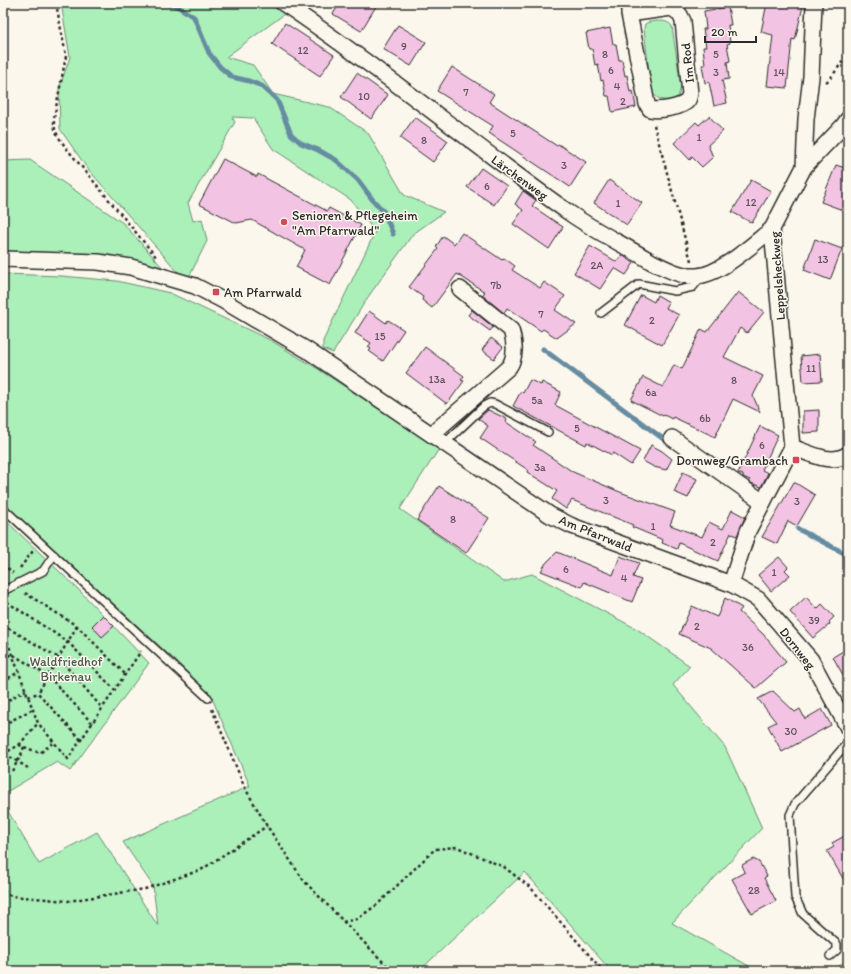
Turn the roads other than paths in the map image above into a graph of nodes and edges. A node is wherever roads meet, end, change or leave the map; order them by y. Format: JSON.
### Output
{"nodes":[{"id":1,"x":283,"y":3,"type":"edge"},
{"id":2,"x":814,"y":3,"type":"edge"},
{"id":3,"x":629,"y":8,"type":"edge"},
{"id":4,"x":848,"y":119,"type":"edge"},
{"id":5,"x":804,"y":167,"type":"junction"},
{"id":6,"x":772,"y":229,"type":"junction"},
{"id":7,"x":3,"y":259,"type":"edge"},
{"id":8,"x":699,"y":276,"type":"junction"},
{"id":9,"x":460,"y":289,"type":"dead end"},
{"id":10,"x":601,"y":313,"type":"dead end"},
{"id":11,"x":548,"y":432,"type":"dead end"},
{"id":12,"x":439,"y":438,"type":"junction"},
{"id":13,"x":672,"y":438,"type":"dead end"},
{"id":14,"x":792,"y":447,"type":"junction"},
{"id":15,"x":848,"y":454,"type":"edge"},
{"id":16,"x":763,"y":502,"type":"junction"},
{"id":17,"x":3,"y":508,"type":"edge"},
{"id":18,"x":54,"y":555,"type":"junction"},
{"id":19,"x":731,"y":584,"type":"junction"},
{"id":20,"x":3,"y":591,"type":"edge"},
{"id":21,"x":208,"y":698,"type":"road end"},
{"id":22,"x":848,"y":728,"type":"edge"},
{"id":23,"x":848,"y":742,"type":"edge"},
{"id":24,"x":830,"y":956,"type":"dead end"}],
"edges":[{"from":1,"to":8,"type":"street","name":"Lärchenweg"},
{"from":2,"to":5,"type":"street","name":"Leppelsheckweg"},
{"from":3,"to":3,"type":"street","name":"Im Rod"},
{"from":4,"to":5,"type":"street"},
{"from":5,"to":6,"type":"street","name":"Leppelsheckweg"},
{"from":6,"to":8,"type":"street"},
{"from":6,"to":14,"type":"street","name":"Leppelsheckweg"},
{"from":7,"to":12,"type":"street","name":"Am Pfarrwald"},
{"from":8,"to":10,"type":"lane"},
{"from":9,"to":12,"type":"street"},
{"from":11,"to":12,"type":"lane"},
{"from":12,"to":19,"type":"street","name":"Am Pfarrwald"},
{"from":13,"to":16,"type":"street"},
{"from":14,"to":15,"type":"street"},
{"from":14,"to":16,"type":"street"},
{"from":16,"to":19,"type":"street"},
{"from":17,"to":18,"type":"lane"},
{"from":18,"to":20,"type":"lane"},
{"from":18,"to":21,"type":"lane"},
{"from":19,"to":22,"type":"street","name":"Dornweg"},
{"from":23,"to":24,"type":"lane"}]}
